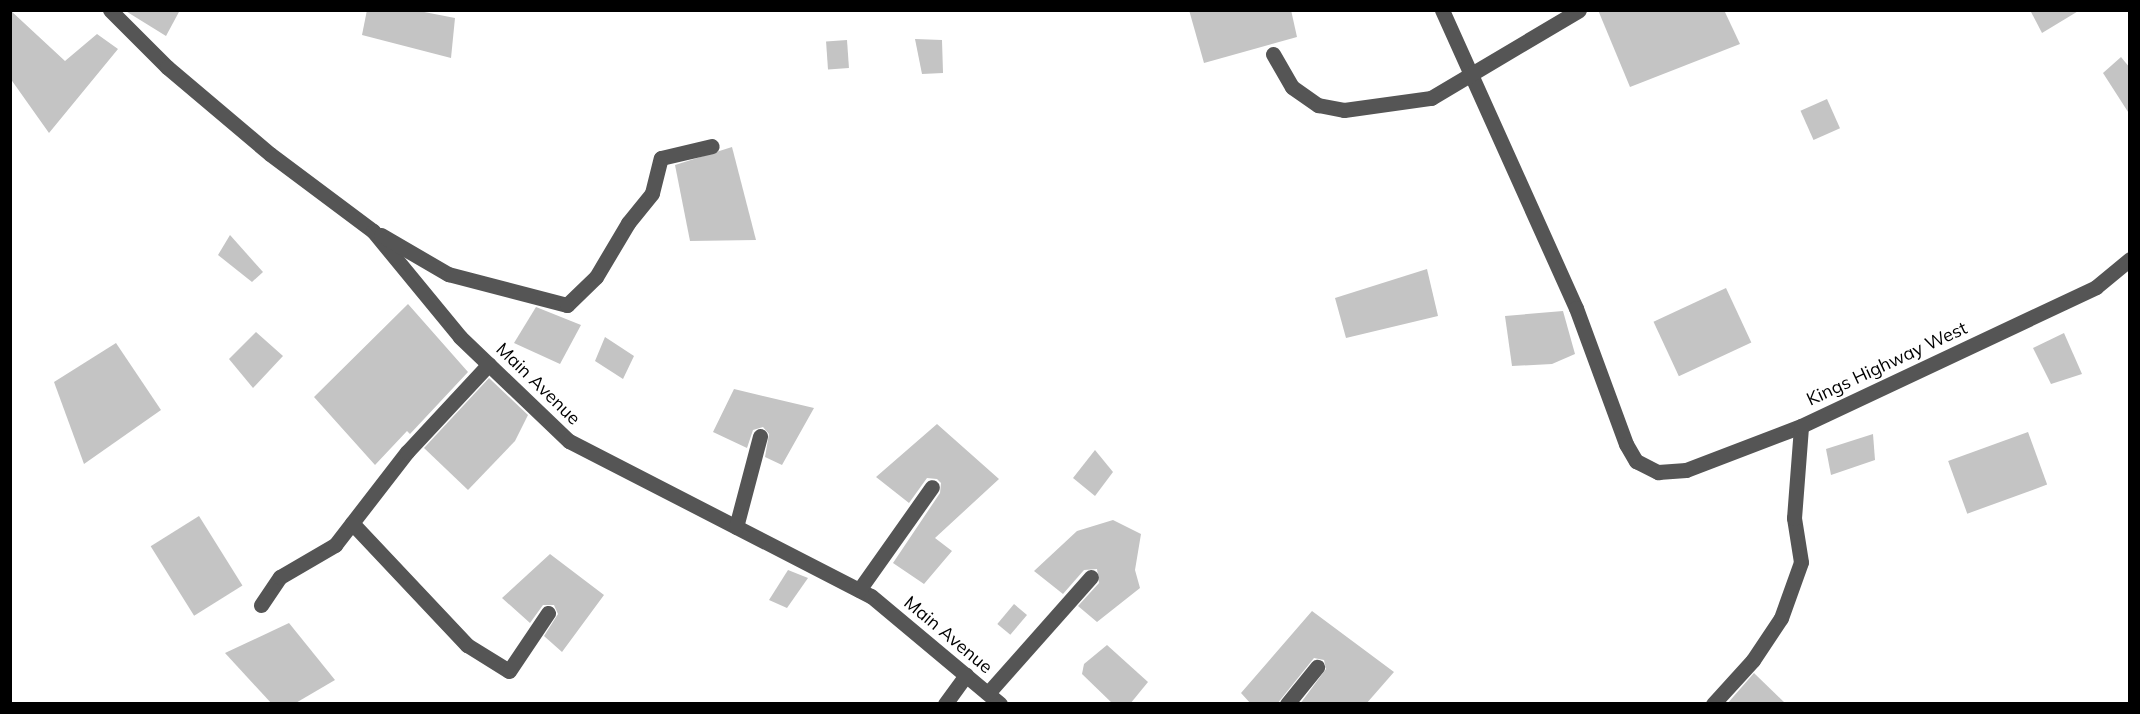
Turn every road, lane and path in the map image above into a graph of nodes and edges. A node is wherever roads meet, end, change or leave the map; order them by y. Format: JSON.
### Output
{"nodes":[{"id":1,"x":110,"y":10,"type":"edge"},
{"id":2,"x":1442,"y":10,"type":"edge"},
{"id":3,"x":1579,"y":10,"type":"edge"},
{"id":4,"x":1273,"y":54,"type":"dead end"},
{"id":5,"x":1473,"y":76,"type":"junction"},
{"id":6,"x":712,"y":146,"type":"dead end"},
{"id":7,"x":373,"y":231,"type":"junction"},
{"id":8,"x":2130,"y":259,"type":"edge"},
{"id":9,"x":489,"y":364,"type":"junction"},
{"id":10,"x":1801,"y":426,"type":"junction"},
{"id":11,"x":760,"y":436,"type":"dead end"},
{"id":12,"x":932,"y":487,"type":"dead end"},
{"id":13,"x":352,"y":523,"type":"junction"},
{"id":14,"x":736,"y":527,"type":"junction"},
{"id":15,"x":1091,"y":577,"type":"dead end"},
{"id":16,"x":859,"y":590,"type":"junction"},
{"id":17,"x":261,"y":606,"type":"dead end"},
{"id":18,"x":548,"y":613,"type":"dead end"},
{"id":19,"x":1317,"y":667,"type":"dead end"},
{"id":20,"x":966,"y":675,"type":"junction"},
{"id":21,"x":988,"y":693,"type":"junction"},
{"id":22,"x":945,"y":704,"type":"edge"},
{"id":23,"x":1000,"y":704,"type":"edge"},
{"id":24,"x":1287,"y":704,"type":"edge"},
{"id":25,"x":1713,"y":704,"type":"edge"}],
"edges":[{"from":1,"to":7,"type":"street","name":"Main Avenue"},
{"from":2,"to":5,"type":"street"},
{"from":3,"to":5,"type":"street"},
{"from":4,"to":5,"type":"street"},
{"from":5,"to":10,"type":"street"},
{"from":6,"to":7,"type":"street"},
{"from":7,"to":9,"type":"street","name":"Main Avenue"},
{"from":8,"to":10,"type":"street","name":"Kings Highway West"},
{"from":9,"to":13,"type":"street"},
{"from":9,"to":14,"type":"street","name":"Main Avenue"},
{"from":10,"to":25,"type":"street","name":"Kings Highway West"},
{"from":11,"to":14,"type":"street"},
{"from":12,"to":16,"type":"street"},
{"from":13,"to":17,"type":"street"},
{"from":13,"to":18,"type":"street"},
{"from":14,"to":16,"type":"street","name":"Main Avenue"},
{"from":15,"to":21,"type":"street"},
{"from":16,"to":20,"type":"street","name":"Main Avenue"},
{"from":19,"to":24,"type":"street"},
{"from":20,"to":21,"type":"street","name":"Main Avenue"},
{"from":20,"to":22,"type":"street"},
{"from":21,"to":23,"type":"street","name":"Main Avenue"}]}
